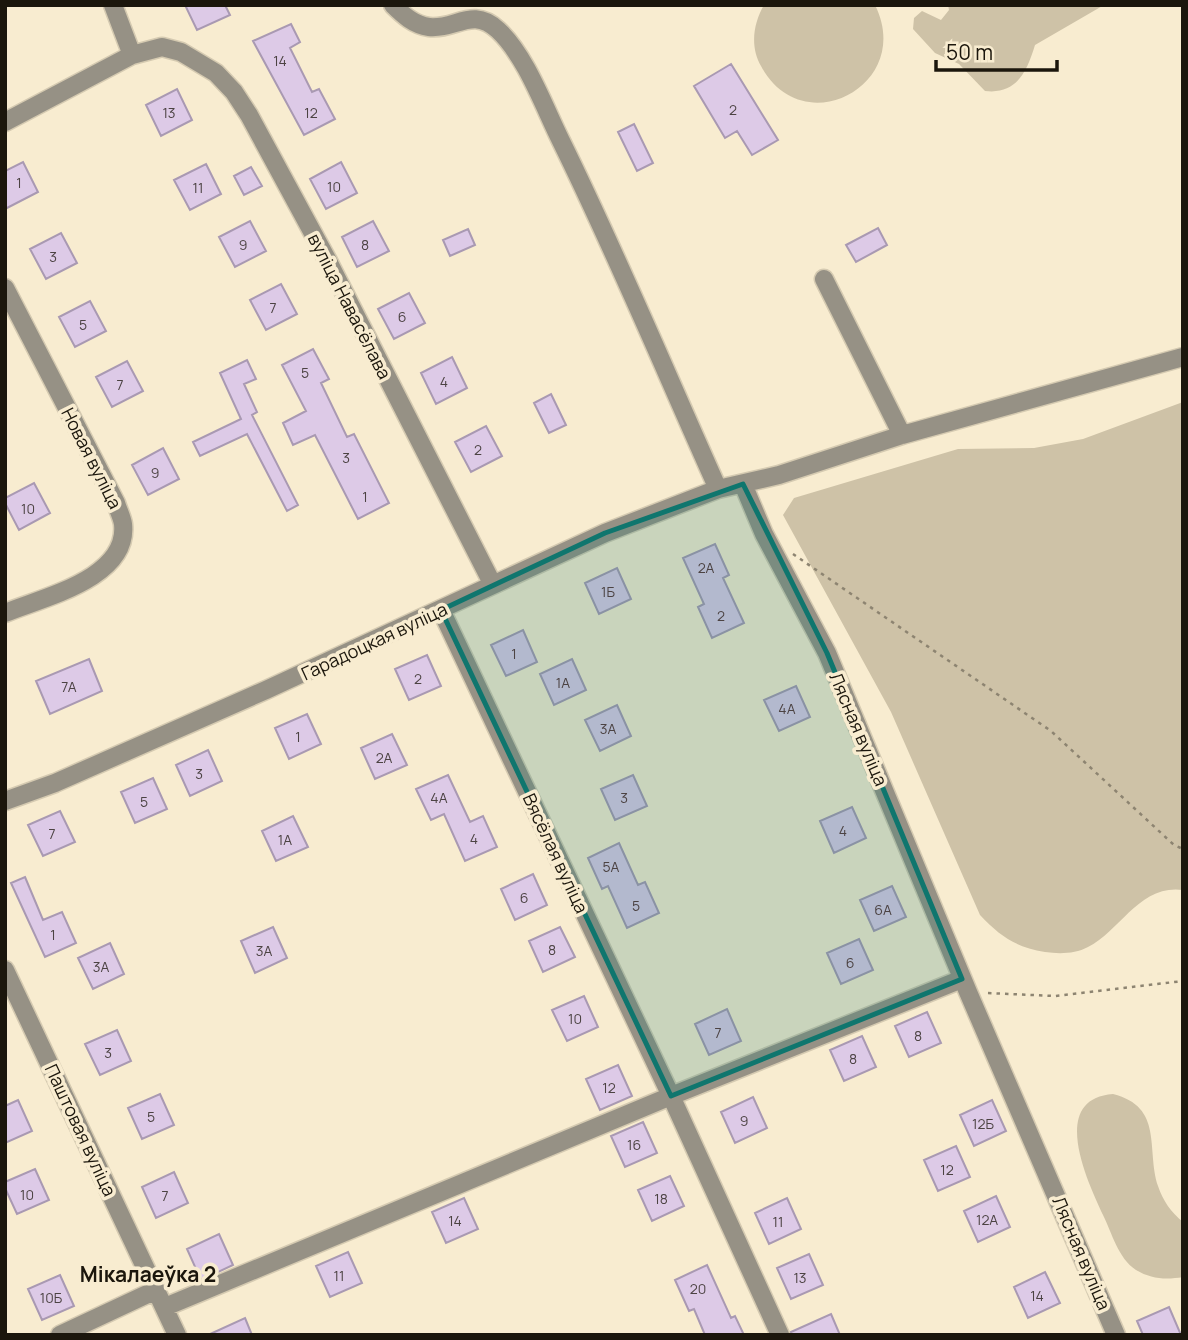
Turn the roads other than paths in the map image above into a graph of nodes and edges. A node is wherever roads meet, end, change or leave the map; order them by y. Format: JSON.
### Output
{"nodes":[{"id":1,"x":113,"y":5,"type":"edge"},
{"id":2,"x":393,"y":5,"type":"edge"},
{"id":3,"x":132,"y":55,"type":"junction"},
{"id":4,"x":5,"y":122,"type":"edge"},
{"id":5,"x":824,"y":279,"type":"dead end"},
{"id":6,"x":5,"y":288,"type":"edge"},
{"id":7,"x":1183,"y":356,"type":"edge"},
{"id":8,"x":902,"y":435,"type":"junction"},
{"id":9,"x":743,"y":484,"type":"junction"},
{"id":10,"x":718,"y":489,"type":"junction"},
{"id":11,"x":492,"y":583,"type":"junction"},
{"id":12,"x":442,"y":610,"type":"junction"},
{"id":13,"x":5,"y":613,"type":"edge"},
{"id":14,"x":5,"y":801,"type":"edge"},
{"id":15,"x":5,"y":970,"type":"edge"},
{"id":16,"x":965,"y":985,"type":"junction"},
{"id":17,"x":671,"y":1096,"type":"junction"},
{"id":18,"x":156,"y":1290,"type":"junction"},
{"id":19,"x":165,"y":1307,"type":"junction"},
{"id":20,"x":60,"y":1335,"type":"edge"},
{"id":21,"x":177,"y":1335,"type":"edge"},
{"id":22,"x":780,"y":1335,"type":"edge"},
{"id":23,"x":1116,"y":1335,"type":"edge"}],
"edges":[{"from":1,"to":3,"type":"street"},
{"from":2,"to":10,"type":"street"},
{"from":3,"to":4,"type":"street"},
{"from":3,"to":11,"type":"street","name":"вуліца Навасёлава"},
{"from":5,"to":8,"type":"street"},
{"from":6,"to":13,"type":"street","name":"Новая вуліца"},
{"from":7,"to":8,"type":"street","name":"Гарадоцкая вуліца"},
{"from":8,"to":9,"type":"street","name":"Гарадоцкая вуліца"},
{"from":9,"to":10,"type":"street","name":"Гарадоцкая вуліца"},
{"from":9,"to":16,"type":"street","name":"Лясная вуліца"},
{"from":10,"to":11,"type":"street","name":"Гарадоцкая вуліца"},
{"from":11,"to":12,"type":"street","name":"Гарадоцкая вуліца"},
{"from":12,"to":14,"type":"street","name":"Гарадоцкая вуліца"},
{"from":12,"to":17,"type":"street","name":"Вясёлая вуліца"},
{"from":15,"to":18,"type":"street","name":"Паштовая вуліца"},
{"from":16,"to":17,"type":"street"},
{"from":16,"to":23,"type":"street","name":"Лясная вуліца"},
{"from":17,"to":19,"type":"street"},
{"from":17,"to":22,"type":"street","name":"Вясёлая вуліца"},
{"from":18,"to":19,"type":"street","name":"Паштовая вуліца"},
{"from":18,"to":20,"type":"street"},
{"from":19,"to":21,"type":"street","name":"Паштовая вуліца"}]}
